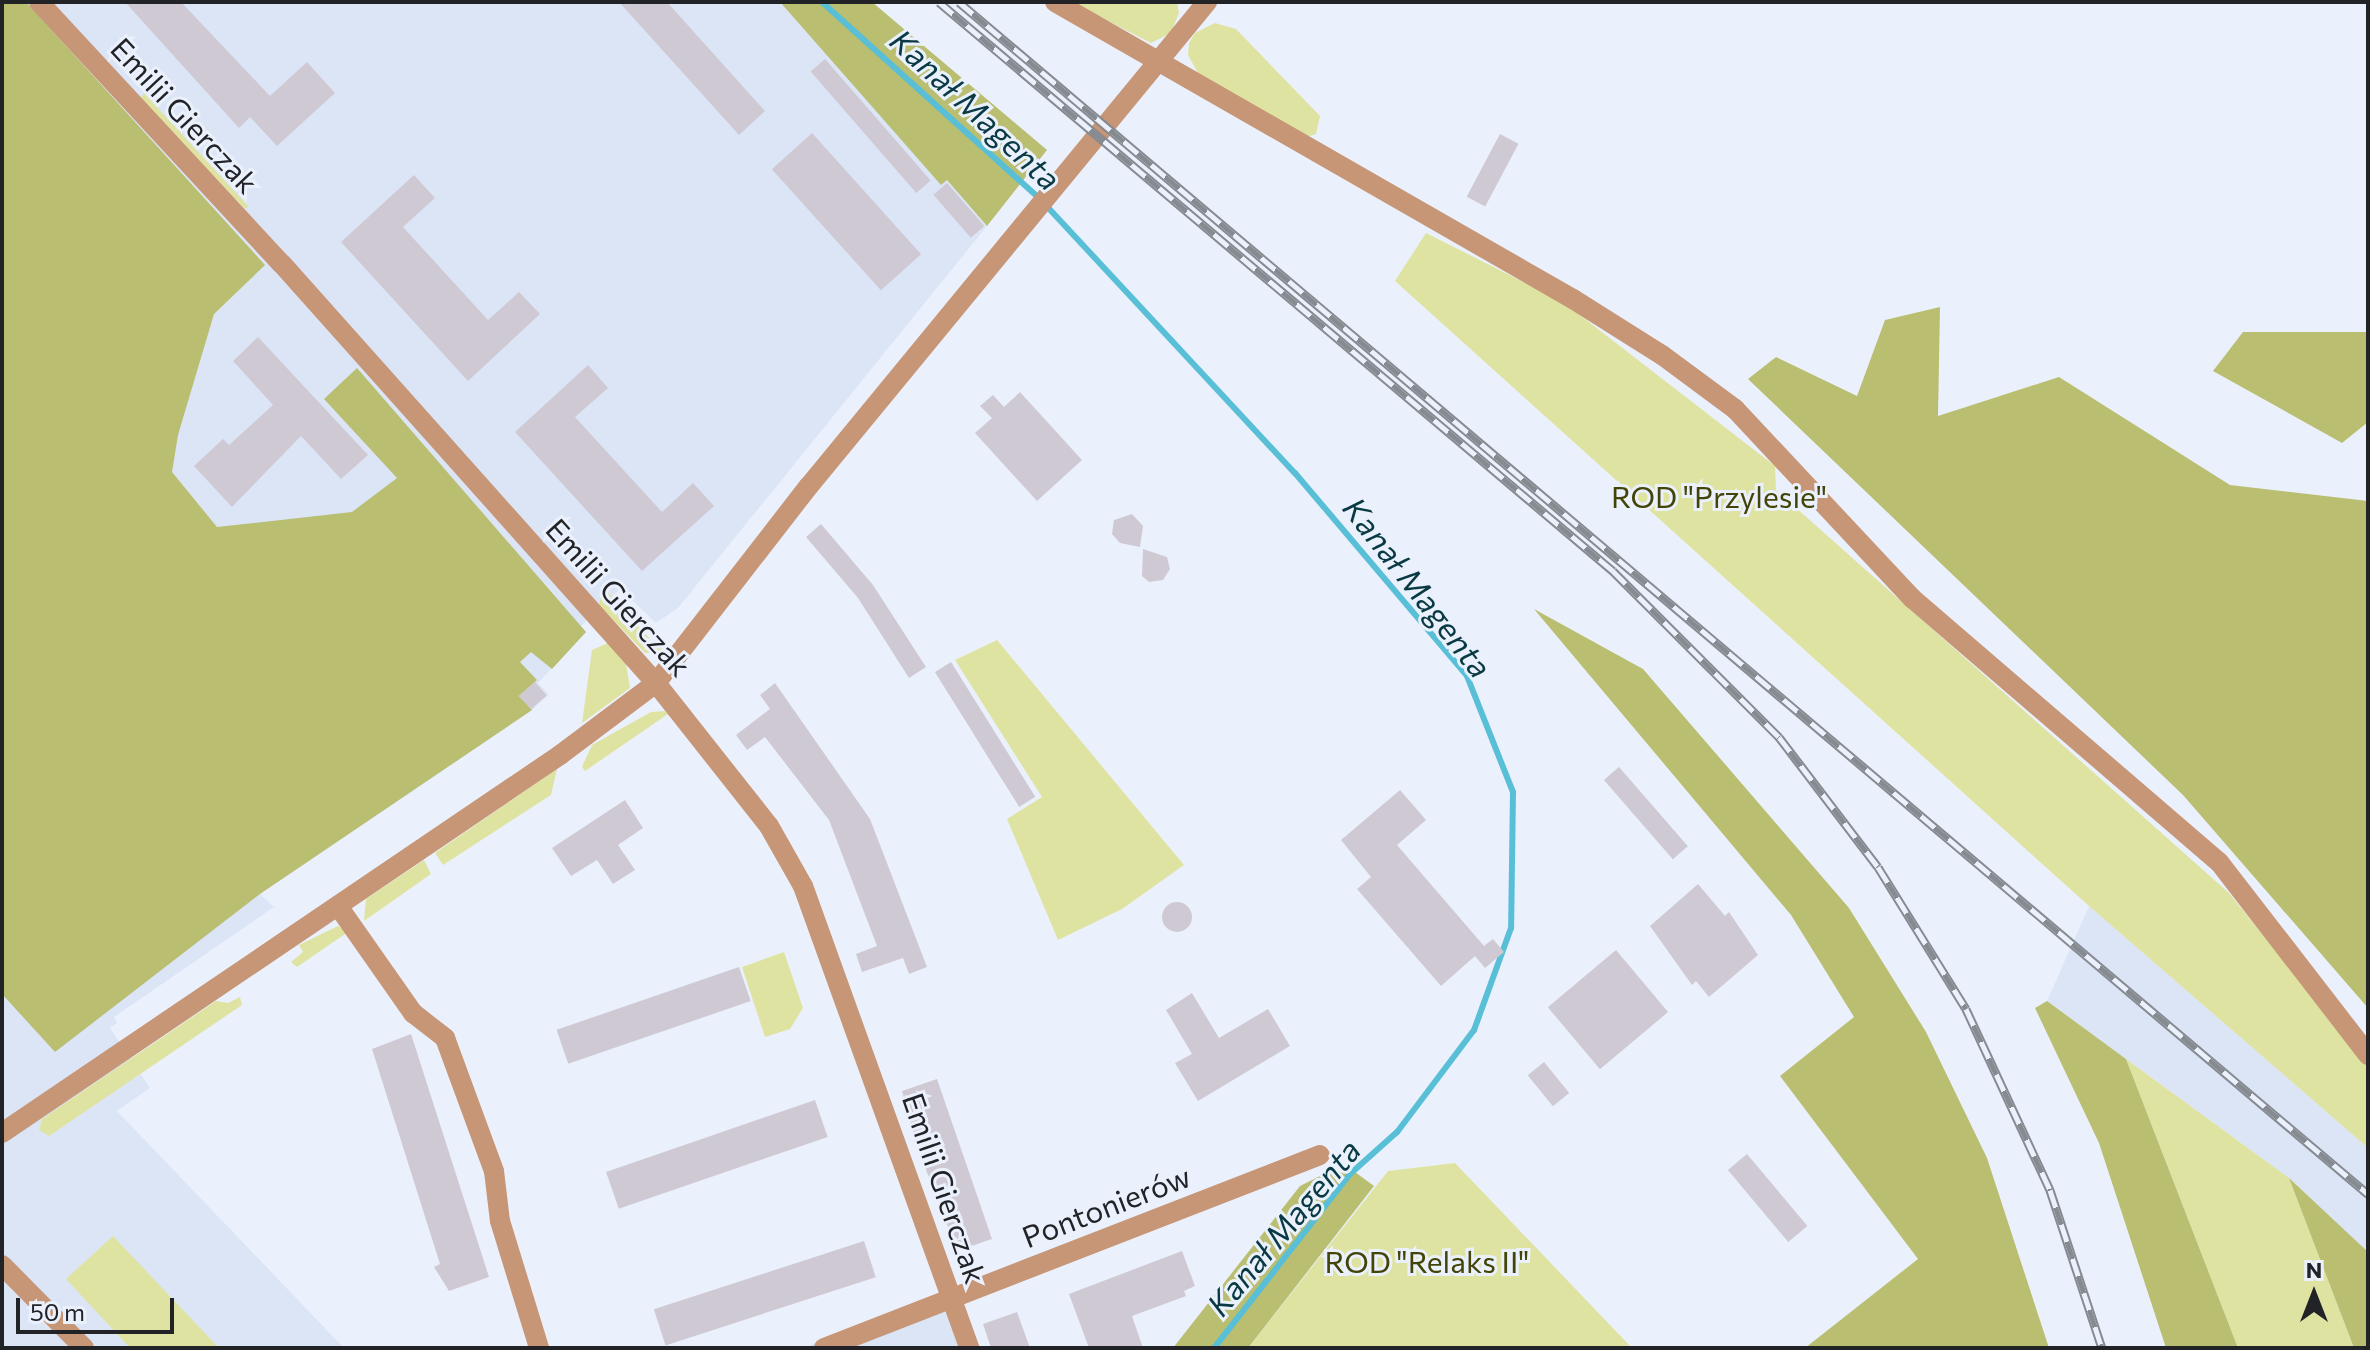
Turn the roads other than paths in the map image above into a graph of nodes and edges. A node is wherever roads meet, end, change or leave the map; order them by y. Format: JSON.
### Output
{"nodes":[{"id":1,"x":39,"y":2,"type":"edge"},
{"id":2,"x":1055,"y":2,"type":"edge"},
{"id":3,"x":1207,"y":2,"type":"edge"},
{"id":4,"x":1162,"y":62,"type":"junction"},
{"id":5,"x":656,"y":683,"type":"junction"},
{"id":6,"x":338,"y":906,"type":"junction"},
{"id":7,"x":2368,"y":1055,"type":"edge"},
{"id":8,"x":2,"y":1133,"type":"edge"},
{"id":9,"x":1320,"y":1155,"type":"dead end"},
{"id":10,"x":2,"y":1265,"type":"edge"},
{"id":11,"x":951,"y":1298,"type":"junction"},
{"id":12,"x":84,"y":1348,"type":"edge"},
{"id":13,"x":539,"y":1348,"type":"edge"},
{"id":14,"x":824,"y":1348,"type":"edge"},
{"id":15,"x":969,"y":1348,"type":"edge"}],
"edges":[{"from":1,"to":5,"type":"street","name":"Emilii Gierczak"},
{"from":2,"to":4,"type":"street"},
{"from":3,"to":4,"type":"street"},
{"from":4,"to":5,"type":"street"},
{"from":4,"to":7,"type":"street"},
{"from":5,"to":6,"type":"street"},
{"from":5,"to":11,"type":"street","name":"Emilii Gierczak"},
{"from":6,"to":8,"type":"street"},
{"from":6,"to":13,"type":"street"},
{"from":9,"to":11,"type":"street","name":"Pontonierów"},
{"from":10,"to":12,"type":"street"},
{"from":11,"to":14,"type":"street","name":"Pontonierów"},
{"from":11,"to":15,"type":"street","name":"Emilii Gierczak"}]}
